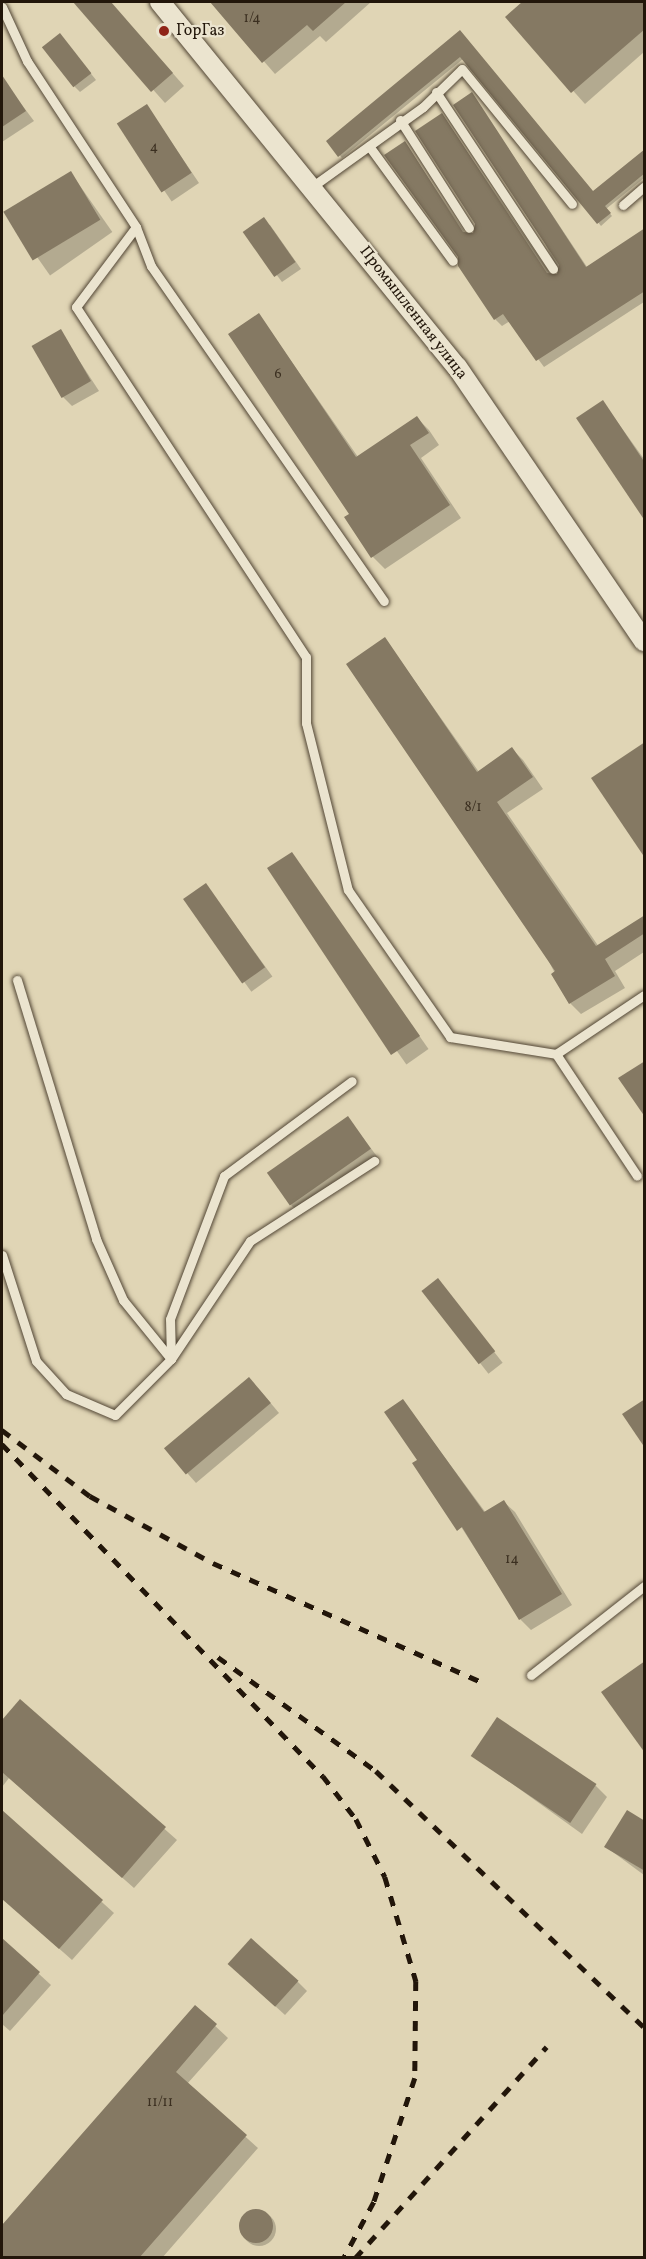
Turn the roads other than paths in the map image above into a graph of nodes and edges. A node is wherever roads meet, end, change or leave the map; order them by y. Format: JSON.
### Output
{"nodes":[{"id":1,"x":160,"y":2,"type":"edge"},
{"id":2,"x":2,"y":7,"type":"edge"},
{"id":3,"x":436,"y":92,"type":"junction"},
{"id":4,"x":400,"y":120,"type":"junction"},
{"id":5,"x":369,"y":146,"type":"junction"},
{"id":6,"x":313,"y":186,"type":"junction"},
{"id":7,"x":645,"y":187,"type":"edge"},
{"id":8,"x":572,"y":204,"type":"dead end"},
{"id":9,"x":623,"y":205,"type":"dead end"},
{"id":10,"x":136,"y":227,"type":"junction"},
{"id":11,"x":469,"y":228,"type":"dead end"},
{"id":12,"x":453,"y":261,"type":"dead end"},
{"id":13,"x":553,"y":269,"type":"dead end"},
{"id":14,"x":384,"y":601,"type":"dead end"},
{"id":15,"x":645,"y":641,"type":"edge"},
{"id":16,"x":17,"y":980,"type":"dead end"},
{"id":17,"x":645,"y":995,"type":"edge"},
{"id":18,"x":556,"y":1054,"type":"junction"},
{"id":19,"x":352,"y":1081,"type":"dead end"},
{"id":20,"x":374,"y":1161,"type":"dead end"},
{"id":21,"x":637,"y":1176,"type":"dead end"},
{"id":22,"x":2,"y":1255,"type":"edge"},
{"id":23,"x":171,"y":1359,"type":"junction"},
{"id":24,"x":645,"y":1586,"type":"edge"},
{"id":25,"x":531,"y":1675,"type":"dead end"}],
"edges":[{"from":1,"to":6,"type":"street","name":"Промышленная улица"},
{"from":2,"to":10,"type":"lane"},
{"from":3,"to":4,"type":"lane"},
{"from":3,"to":8,"type":"lane"},
{"from":3,"to":13,"type":"lane"},
{"from":4,"to":5,"type":"lane"},
{"from":4,"to":11,"type":"lane"},
{"from":5,"to":6,"type":"lane"},
{"from":5,"to":12,"type":"lane"},
{"from":6,"to":15,"type":"street","name":"Промышленная улица"},
{"from":7,"to":9,"type":"lane"},
{"from":10,"to":14,"type":"lane"},
{"from":10,"to":18,"type":"lane"},
{"from":16,"to":23,"type":"lane"},
{"from":17,"to":18,"type":"lane"},
{"from":18,"to":21,"type":"lane"},
{"from":19,"to":23,"type":"lane"},
{"from":20,"to":23,"type":"lane"},
{"from":22,"to":23,"type":"lane"},
{"from":24,"to":25,"type":"lane"}]}
